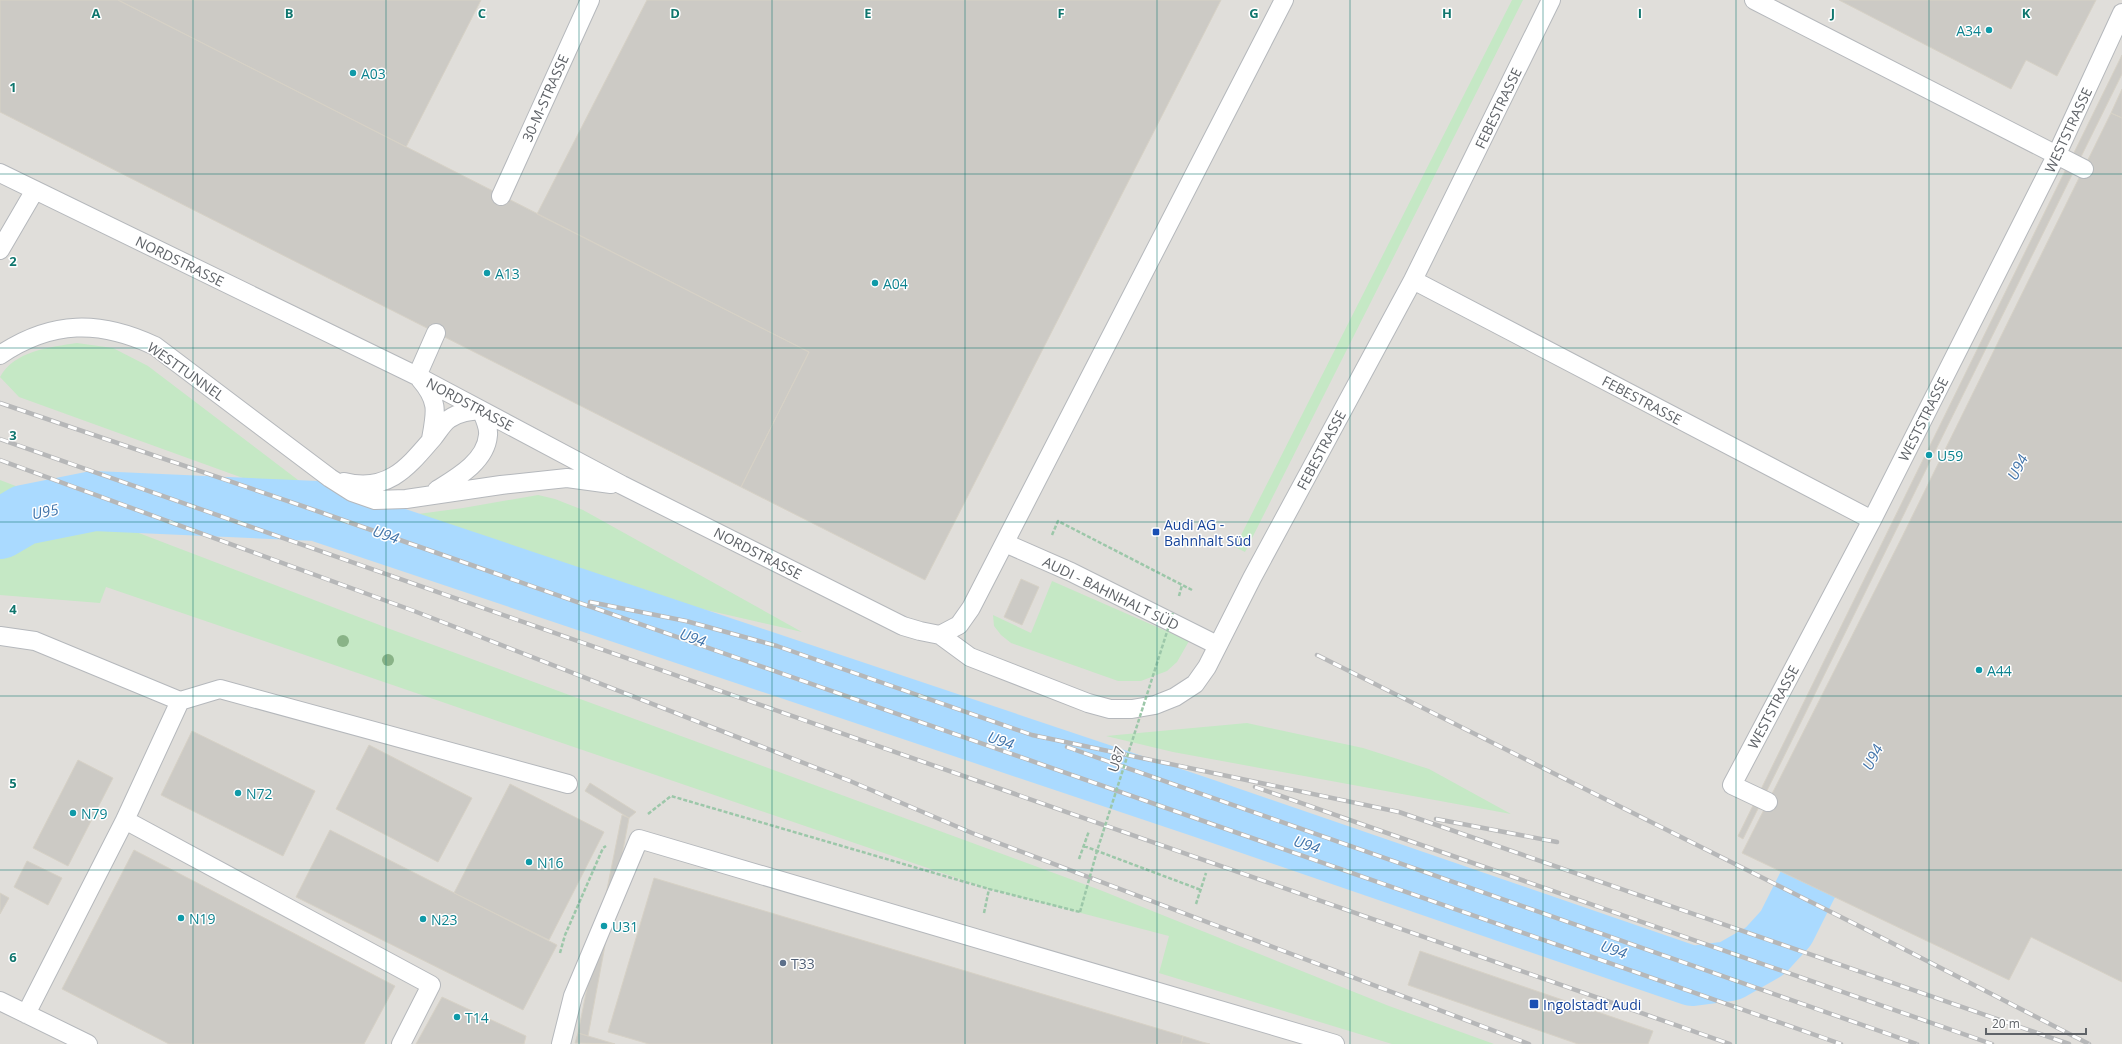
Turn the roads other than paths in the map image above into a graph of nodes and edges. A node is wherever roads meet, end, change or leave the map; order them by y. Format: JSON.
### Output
{"nodes":[{"id":1,"x":590,"y":0,"type":"edge"},
{"id":2,"x":1284,"y":0,"type":"edge"},
{"id":3,"x":1551,"y":0,"type":"edge"},
{"id":4,"x":1754,"y":0,"type":"edge"},
{"id":5,"x":2122,"y":13,"type":"edge"},
{"id":6,"x":2056,"y":156,"type":"junction"},
{"id":7,"x":2084,"y":169,"type":"dead end"},
{"id":8,"x":0,"y":172,"type":"edge"},
{"id":9,"x":35,"y":190,"type":"junction"},
{"id":10,"x":501,"y":196,"type":"dead end"},
{"id":11,"x":0,"y":250,"type":"edge"},
{"id":12,"x":1414,"y":280,"type":"junction"},
{"id":13,"x":436,"y":333,"type":"dead end"},
{"id":14,"x":0,"y":355,"type":"edge"},
{"id":15,"x":417,"y":376,"type":"junction"},
{"id":16,"x":481,"y":410,"type":"junction"},
{"id":17,"x":430,"y":441,"type":"junction"},
{"id":18,"x":330,"y":478,"type":"junction"},
{"id":19,"x":622,"y":485,"type":"junction"},
{"id":20,"x":427,"y":495,"type":"junction"},
{"id":21,"x":1872,"y":520,"type":"junction"},
{"id":22,"x":1005,"y":543,"type":"junction"},
{"id":23,"x":940,"y":635,"type":"junction"},
{"id":24,"x":0,"y":636,"type":"edge"},
{"id":25,"x":1217,"y":645,"type":"junction"},
{"id":26,"x":180,"y":702,"type":"junction"},
{"id":27,"x":568,"y":784,"type":"dead end"},
{"id":28,"x":1768,"y":802,"type":"dead end"},
{"id":29,"x":125,"y":820,"type":"junction"},
{"id":30,"x":0,"y":1001,"type":"edge"},
{"id":31,"x":26,"y":1014,"type":"junction"},
{"id":32,"x":88,"y":1044,"type":"edge"},
{"id":33,"x":401,"y":1044,"type":"edge"},
{"id":34,"x":561,"y":1044,"type":"edge"},
{"id":35,"x":1335,"y":1044,"type":"edge"}],
"edges":[{"from":1,"to":10,"type":"lane","name":"30-M-STRASSE"},
{"from":2,"to":22,"type":"lane"},
{"from":3,"to":12,"type":"lane","name":"FEBESTRASSE"},
{"from":4,"to":6,"type":"lane"},
{"from":5,"to":6,"type":"lane","name":"WESTSTRASSE"},
{"from":6,"to":7,"type":"lane"},
{"from":6,"to":21,"type":"lane","name":"WESTSTRASSE"},
{"from":8,"to":9,"type":"lane","name":"NORDSTRASSE"},
{"from":9,"to":11,"type":"lane"},
{"from":9,"to":15,"type":"lane","name":"NORDSTRASSE"},
{"from":12,"to":21,"type":"lane","name":"FEBESTRASSE"},
{"from":12,"to":25,"type":"lane","name":"FEBESTRASSE"},
{"from":13,"to":15,"type":"lane"},
{"from":14,"to":18,"type":"lane","name":"WESTTUNNEL"},
{"from":15,"to":16,"type":"lane","name":"NORDSTRASSE"},
{"from":15,"to":17,"type":"lane"},
{"from":16,"to":17,"type":"lane"},
{"from":16,"to":19,"type":"lane","name":"NORDSTRASSE"},
{"from":16,"to":20,"type":"lane"},
{"from":17,"to":18,"type":"lane"},
{"from":18,"to":20,"type":"lane","name":"WESTTUNNEL"},
{"from":19,"to":20,"type":"lane"},
{"from":19,"to":23,"type":"lane","name":"NORDSTRASSE"},
{"from":21,"to":28,"type":"lane","name":"WESTSTRASSE"},
{"from":22,"to":23,"type":"lane"},
{"from":22,"to":25,"type":"lane","name":"AUDI - BAHNHALT SÜD"},
{"from":23,"to":25,"type":"lane","name":"FEBESTRASSE"},
{"from":24,"to":26,"type":"lane"},
{"from":26,"to":27,"type":"lane"},
{"from":26,"to":29,"type":"lane"},
{"from":29,"to":31,"type":"lane"},
{"from":29,"to":33,"type":"lane"},
{"from":30,"to":31,"type":"lane"},
{"from":31,"to":32,"type":"lane"},
{"from":34,"to":35,"type":"lane"}]}
